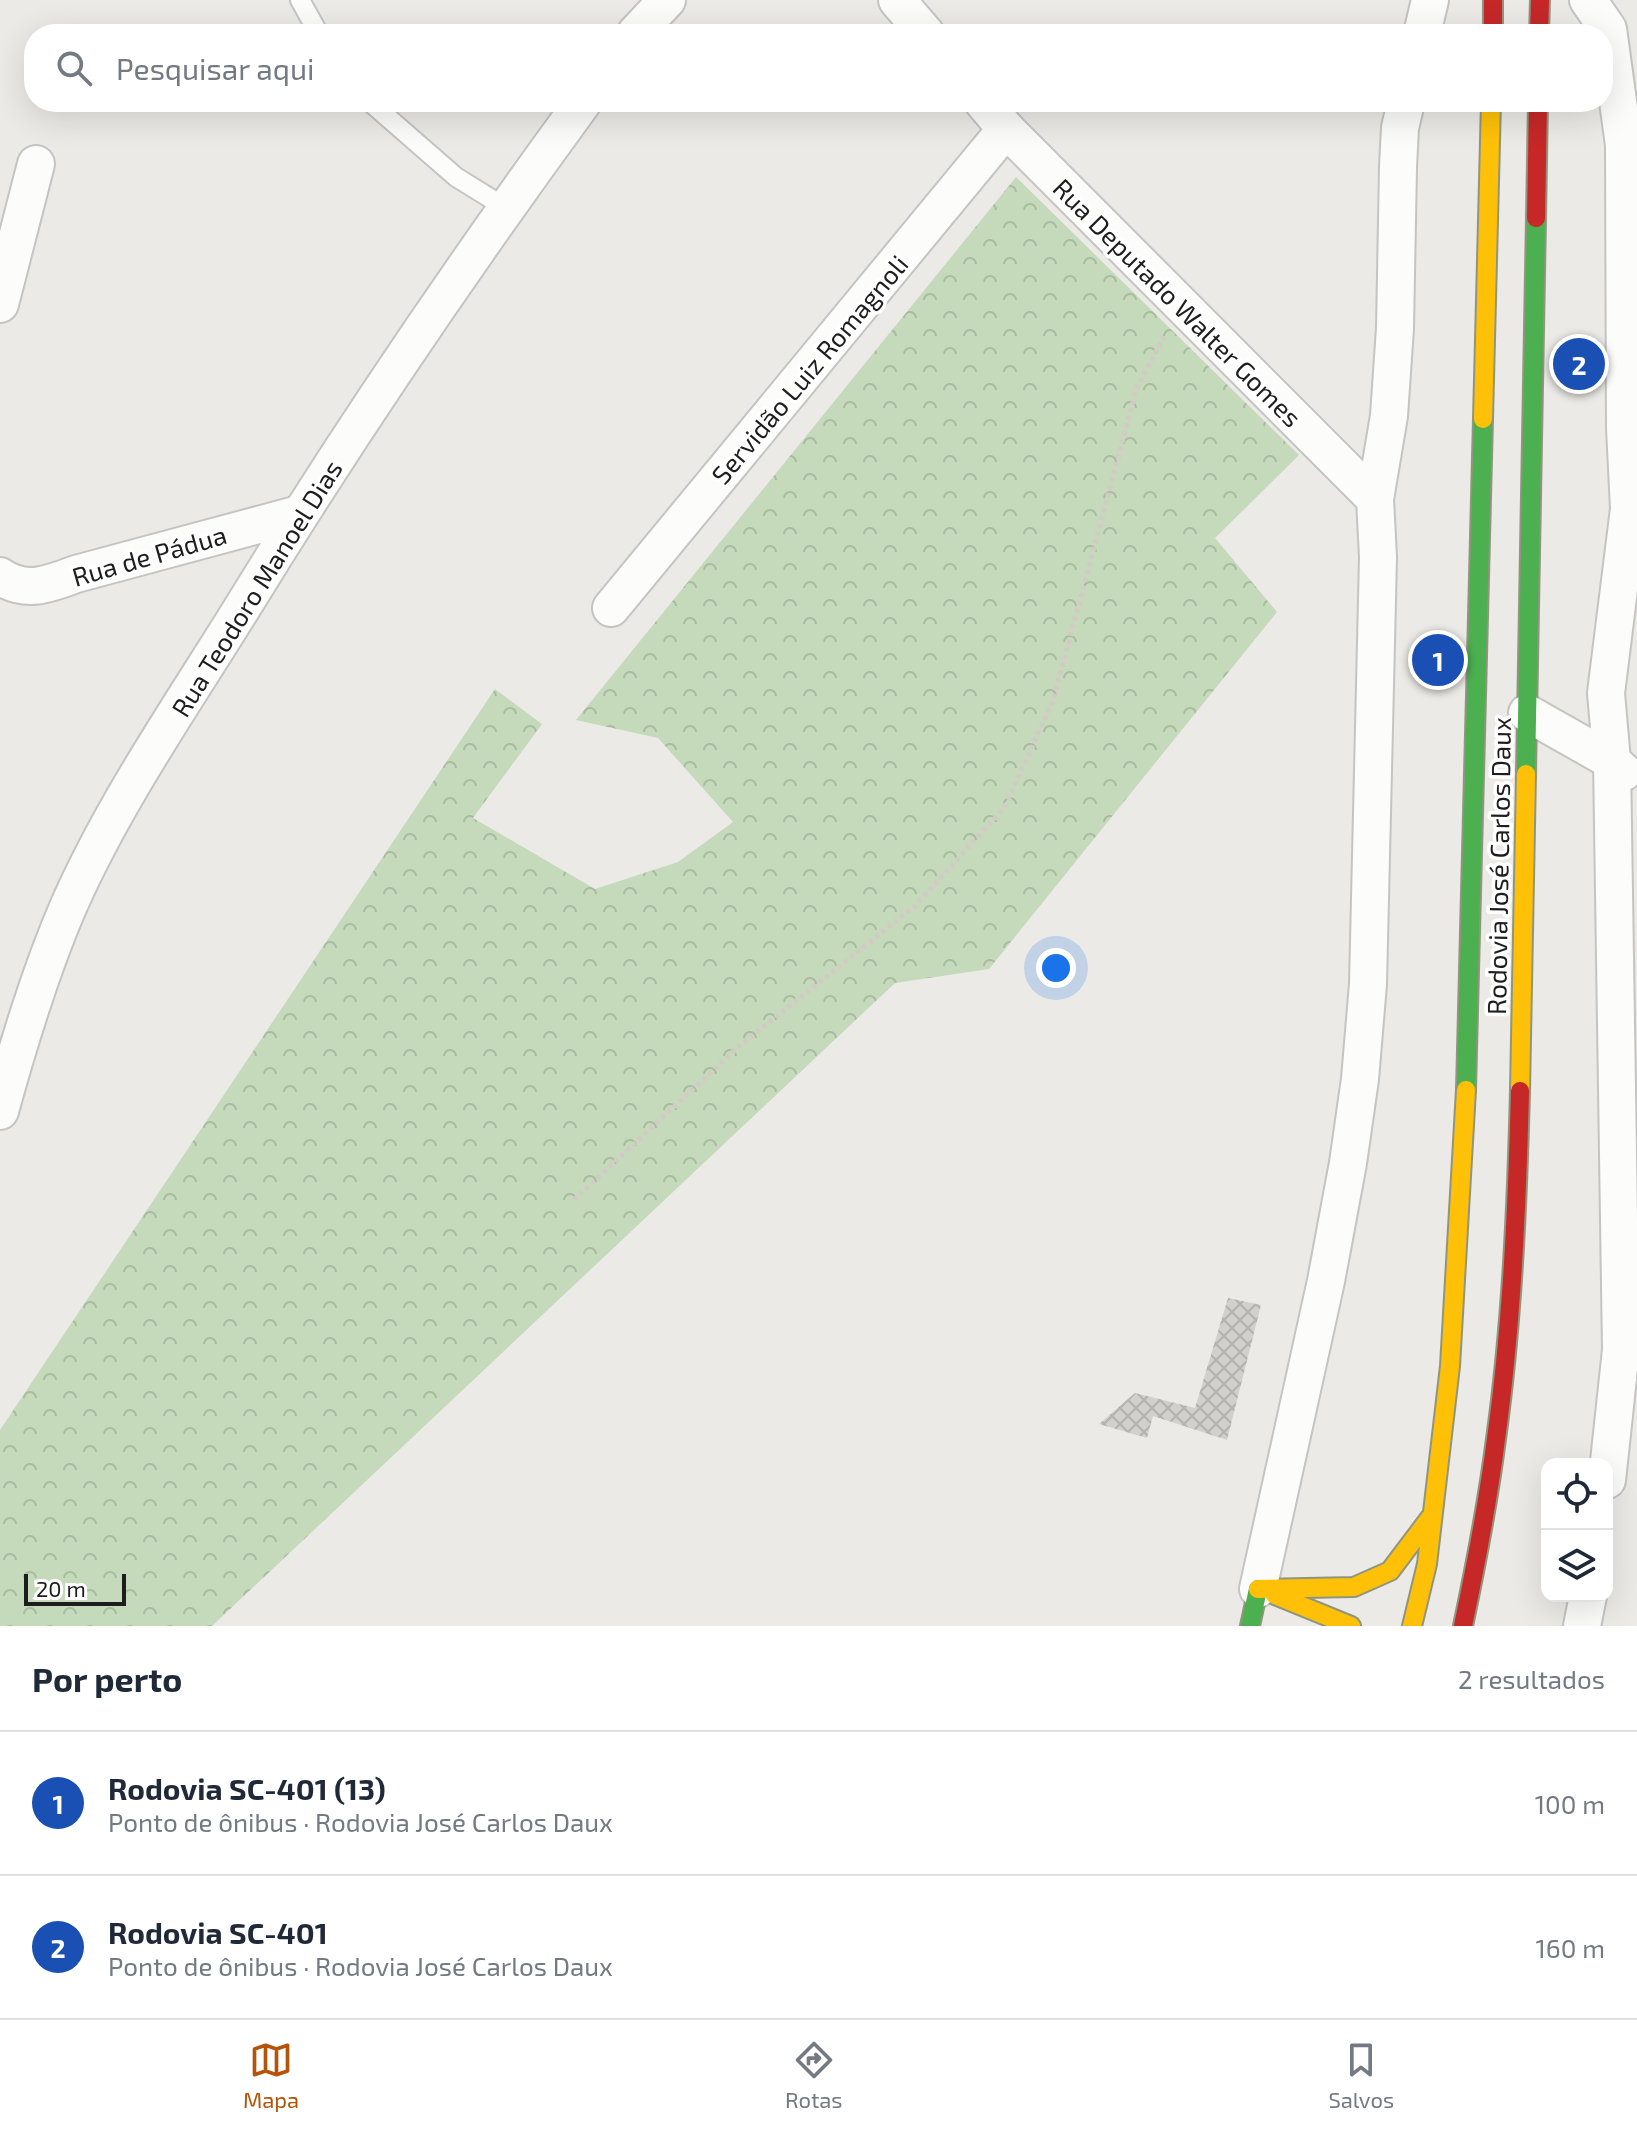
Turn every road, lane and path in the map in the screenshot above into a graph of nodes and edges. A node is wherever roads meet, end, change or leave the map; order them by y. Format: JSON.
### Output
{"nodes":[{"id":1,"x":300,"y":0,"type":"edge"},
{"id":2,"x":667,"y":0,"type":"edge"},
{"id":3,"x":897,"y":0,"type":"edge"},
{"id":4,"x":1430,"y":0,"type":"edge"},
{"id":5,"x":1493,"y":0,"type":"edge"},
{"id":6,"x":1540,"y":0,"type":"edge"},
{"id":7,"x":1588,"y":0,"type":"edge"},
{"id":8,"x":313,"y":24,"type":"edge"},
{"id":9,"x":644,"y":24,"type":"edge"},
{"id":10,"x":917,"y":24,"type":"edge"},
{"id":11,"x":1424,"y":24,"type":"edge"},
{"id":12,"x":1493,"y":24,"type":"edge"},
{"id":13,"x":1539,"y":24,"type":"edge"},
{"id":14,"x":1605,"y":24,"type":"edge"},
{"id":15,"x":1613,"y":54,"type":"edge"},
{"id":16,"x":381,"y":112,"type":"edge"},
{"id":17,"x":576,"y":112,"type":"edge"},
{"id":18,"x":992,"y":112,"type":"edge"},
{"id":19,"x":1404,"y":112,"type":"edge"},
{"id":20,"x":1491,"y":112,"type":"edge"},
{"id":21,"x":1538,"y":112,"type":"edge"},
{"id":22,"x":1006,"y":129,"type":"junction"},
{"id":23,"x":1631,"y":145,"type":"edge"},
{"id":24,"x":36,"y":164,"type":"dead end"},
{"id":25,"x":506,"y":208,"type":"junction"},
{"id":26,"x":0,"y":304,"type":"edge"},
{"id":27,"x":1181,"y":304,"type":"junction"},
{"id":28,"x":1631,"y":324,"type":"edge"},
{"id":29,"x":1375,"y":499,"type":"junction"},
{"id":30,"x":299,"y":514,"type":"junction"},
{"id":31,"x":0,"y":576,"type":"edge"},
{"id":32,"x":611,"y":608,"type":"dead end"},
{"id":33,"x":1527,"y":713,"type":"junction"},
{"id":34,"x":1624,"y":772,"type":"edge"},
{"id":35,"x":0,"y":1111,"type":"edge"},
{"id":36,"x":574,"y":1200,"type":"dead end"},
{"id":37,"x":1609,"y":1458,"type":"edge"},
{"id":38,"x":1432,"y":1516,"type":"junction"},
{"id":39,"x":1473,"y":1582,"type":"junction"},
{"id":40,"x":1258,"y":1589,"type":"junction"},
{"id":41,"x":1587,"y":1602,"type":"edge"},
{"id":42,"x":1483,"y":1617,"type":"dead end"},
{"id":43,"x":1250,"y":1626,"type":"edge"},
{"id":44,"x":1351,"y":1626,"type":"edge"},
{"id":45,"x":1412,"y":1626,"type":"edge"},
{"id":46,"x":1463,"y":1626,"type":"edge"},
{"id":47,"x":1582,"y":1626,"type":"edge"}],
"edges":[{"from":1,"to":8,"type":"lane"},
{"from":2,"to":9,"type":"street"},
{"from":3,"to":10,"type":"street"},
{"from":4,"to":11,"type":"street"},
{"from":5,"to":12,"type":"main road"},
{"from":6,"to":13,"type":"main road"},
{"from":7,"to":14,"type":"street"},
{"from":15,"to":23,"type":"street"},
{"from":16,"to":25,"type":"lane"},
{"from":17,"to":25,"type":"street","name":"Rua Teodoro Manoel Dias"},
{"from":18,"to":22,"type":"street","name":"Rua Deputado Walter Gomes"},
{"from":19,"to":29,"type":"street"},
{"from":20,"to":38,"type":"main road","name":"Rodovia José Carlos Daux"},
{"from":21,"to":33,"type":"main road","name":"Rodovia José Carlos Daux"},
{"from":22,"to":27,"type":"street","name":"Rua Deputado Walter Gomes"},
{"from":22,"to":32,"type":"street","name":"Servidão Luiz Romagnoli"},
{"from":23,"to":28,"type":"street"},
{"from":24,"to":26,"type":"street"},
{"from":25,"to":30,"type":"street","name":"Rua Teodoro Manoel Dias"},
{"from":27,"to":29,"type":"street","name":"Rua Deputado Walter Gomes"},
{"from":27,"to":36,"type":"path"},
{"from":28,"to":34,"type":"street"},
{"from":29,"to":40,"type":"street"},
{"from":30,"to":31,"type":"street","name":"Rua de Pádua"},
{"from":30,"to":35,"type":"street","name":"Rua Teodoro Manoel Dias"},
{"from":33,"to":34,"type":"street"},
{"from":33,"to":39,"type":"main road","name":"Rodovia José Carlos Daux"},
{"from":34,"to":37,"type":"street"},
{"from":38,"to":40,"type":"main road"},
{"from":38,"to":45,"type":"main road","name":"Rodovia José Carlos Daux"},
{"from":39,"to":42,"type":"main road"},
{"from":39,"to":46,"type":"main road","name":"Rodovia José Carlos Daux"},
{"from":40,"to":43,"type":"main road"},
{"from":40,"to":44,"type":"main road"},
{"from":41,"to":47,"type":"street"}]}
